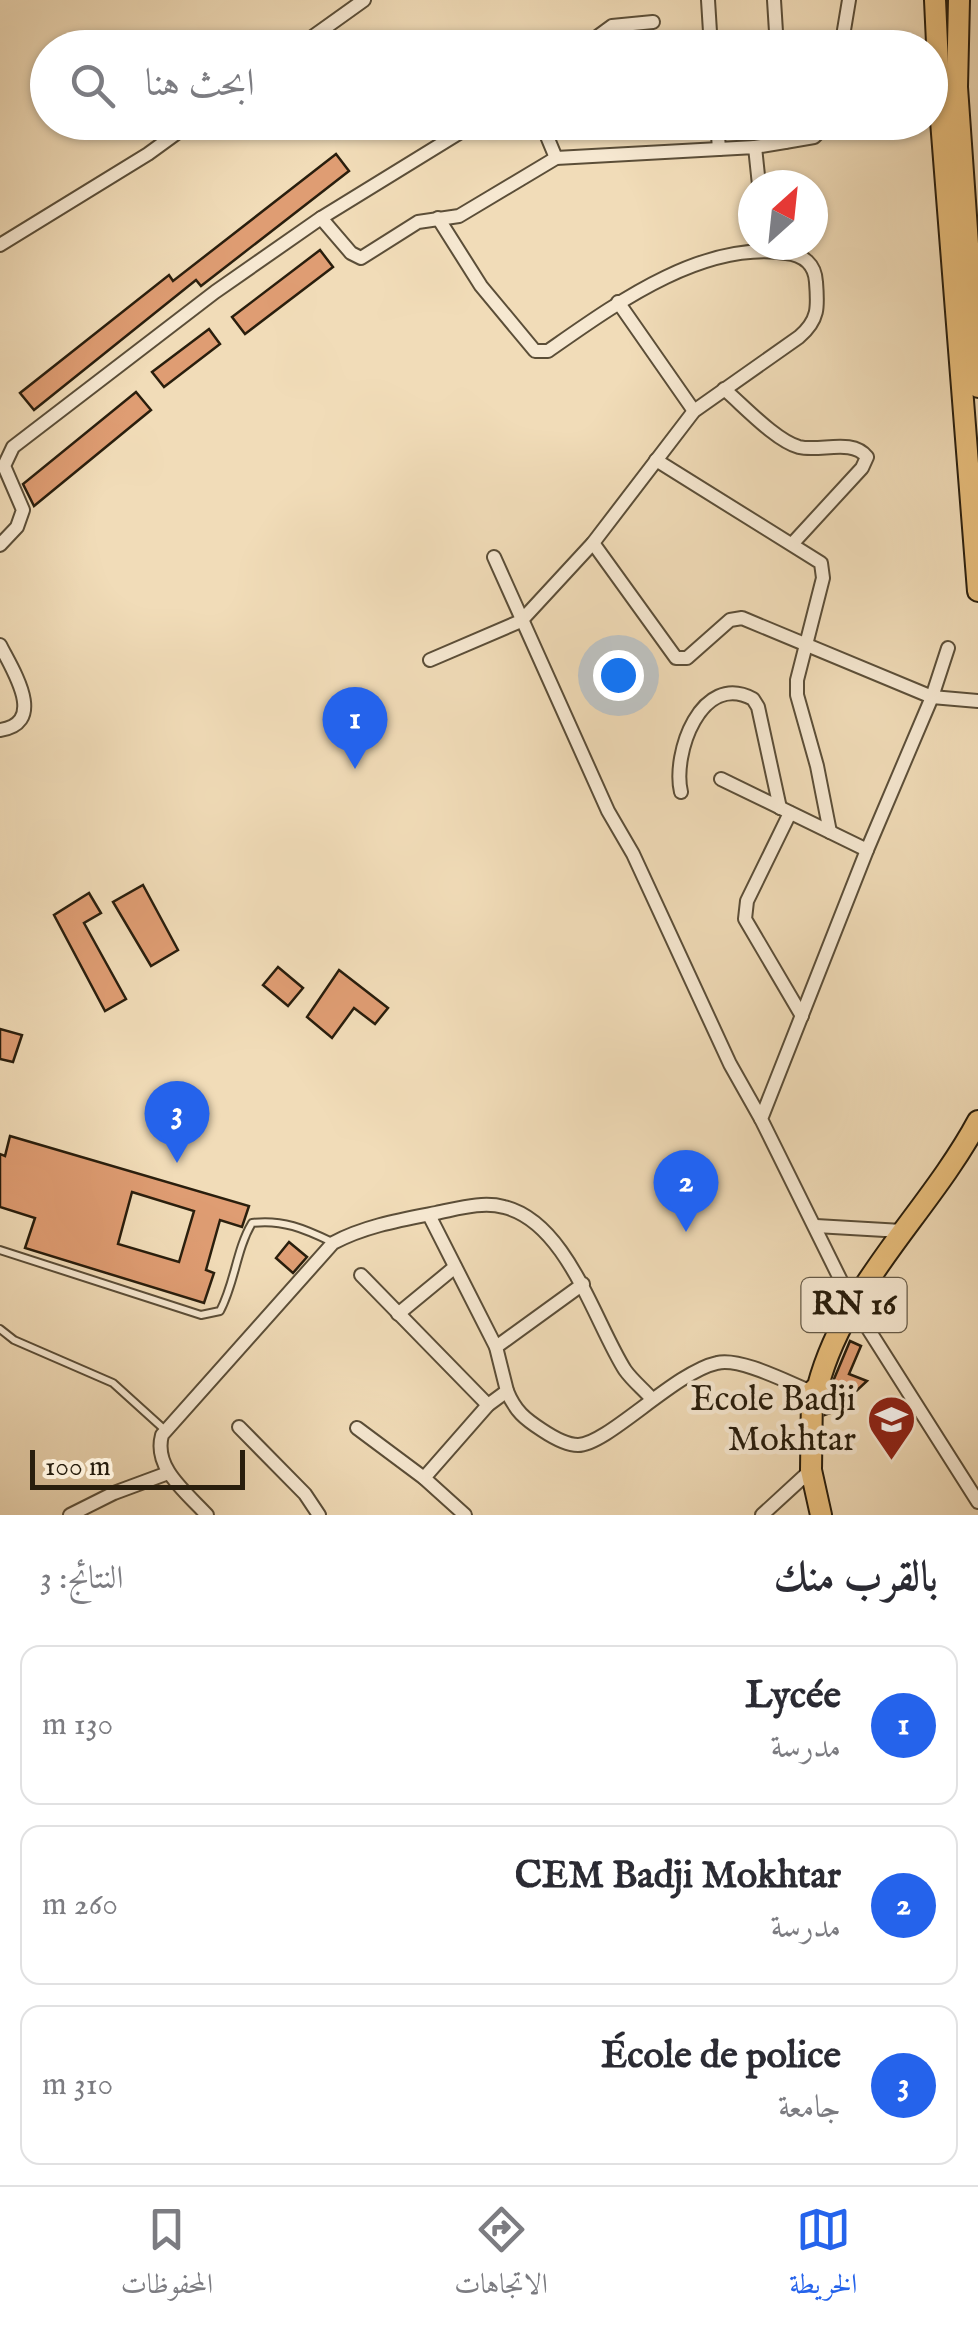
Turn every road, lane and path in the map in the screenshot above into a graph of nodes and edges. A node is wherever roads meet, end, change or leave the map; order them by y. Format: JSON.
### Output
{"nodes":[{"id":1,"x":364,"y":0,"type":"edge"},
{"id":2,"x":708,"y":0,"type":"edge"},
{"id":3,"x":774,"y":0,"type":"edge"},
{"id":4,"x":849,"y":0,"type":"edge"},
{"id":5,"x":935,"y":0,"type":"edge"},
{"id":6,"x":960,"y":0,"type":"edge"},
{"id":7,"x":654,"y":22,"type":"dead end"},
{"id":8,"x":322,"y":30,"type":"edge"},
{"id":9,"x":607,"y":30,"type":"edge"},
{"id":10,"x":710,"y":30,"type":"edge"},
{"id":11,"x":776,"y":30,"type":"edge"},
{"id":12,"x":844,"y":30,"type":"edge"},
{"id":13,"x":937,"y":30,"type":"edge"},
{"id":14,"x":167,"y":140,"type":"edge"},
{"id":15,"x":448,"y":140,"type":"edge"},
{"id":16,"x":549,"y":140,"type":"edge"},
{"id":17,"x":718,"y":140,"type":"edge"},
{"id":18,"x":800,"y":140,"type":"edge"},
{"id":19,"x":943,"y":140,"type":"edge"},
{"id":20,"x":785,"y":142,"type":"joint"},
{"id":21,"x":756,"y":147,"type":"junction"},
{"id":22,"x":718,"y":149,"type":"junction"},
{"id":23,"x":556,"y":158,"type":"junction"},
{"id":24,"x":757,"y":170,"type":"edge"},
{"id":25,"x":321,"y":218,"type":"junction"},
{"id":26,"x":438,"y":218,"type":"junction"},
{"id":27,"x":0,"y":245,"type":"edge"},
{"id":28,"x":738,"y":254,"type":"edge"},
{"id":29,"x":804,"y":260,"type":"edge"},
{"id":30,"x":618,"y":302,"type":"junction"},
{"id":31,"x":978,"y":387,"type":"edge"},
{"id":32,"x":724,"y":389,"type":"junction"},
{"id":33,"x":694,"y":411,"type":"junction"},
{"id":34,"x":656,"y":460,"type":"junction"},
{"id":35,"x":593,"y":543,"type":"junction"},
{"id":36,"x":792,"y":543,"type":"junction"},
{"id":37,"x":0,"y":545,"type":"edge"},
{"id":38,"x":494,"y":556,"type":"dead end"},
{"id":39,"x":978,"y":591,"type":"edge"},
{"id":40,"x":521,"y":621,"type":"junction"},
{"id":41,"x":807,"y":644,"type":"junction"},
{"id":42,"x":0,"y":645,"type":"edge"},
{"id":43,"x":948,"y":648,"type":"dead end"},
{"id":44,"x":430,"y":660,"type":"dead end"},
{"id":45,"x":932,"y":697,"type":"junction"},
{"id":46,"x":978,"y":701,"type":"edge"},
{"id":47,"x":0,"y":730,"type":"edge"},
{"id":48,"x":721,"y":779,"type":"dead end"},
{"id":49,"x":681,"y":792,"type":"dead end"},
{"id":50,"x":784,"y":810,"type":"junction"},
{"id":51,"x":830,"y":832,"type":"junction"},
{"id":52,"x":867,"y":850,"type":"junction"},
{"id":53,"x":802,"y":1016,"type":"junction"},
{"id":54,"x":761,"y":1119,"type":"junction"},
{"id":55,"x":978,"y":1122,"type":"edge"},
{"id":56,"x":429,"y":1215,"type":"junction"},
{"id":57,"x":816,"y":1226,"type":"junction"},
{"id":58,"x":902,"y":1231,"type":"junction"},
{"id":59,"x":333,"y":1243,"type":"junction"},
{"id":60,"x":0,"y":1250,"type":"edge"},
{"id":61,"x":455,"y":1267,"type":"junction"},
{"id":62,"x":361,"y":1275,"type":"dead end"},
{"id":63,"x":583,"y":1284,"type":"junction"},
{"id":64,"x":854,"y":1305,"type":"junction"},
{"id":65,"x":398,"y":1314,"type":"junction"},
{"id":66,"x":0,"y":1329,"type":"edge"},
{"id":67,"x":496,"y":1348,"type":"junction"},
{"id":68,"x":507,"y":1391,"type":"junction"},
{"id":69,"x":812,"y":1392,"type":"junction"},
{"id":70,"x":651,"y":1398,"type":"junction"},
{"id":71,"x":488,"y":1405,"type":"junction"},
{"id":72,"x":239,"y":1427,"type":"dead end"},
{"id":73,"x":357,"y":1428,"type":"dead end"},
{"id":74,"x":164,"y":1432,"type":"junction"},
{"id":75,"x":811,"y":1470,"type":"junction"},
{"id":76,"x":168,"y":1472,"type":"junction"},
{"id":77,"x":424,"y":1478,"type":"junction"},
{"id":78,"x":978,"y":1506,"type":"edge"},
{"id":79,"x":70,"y":1515,"type":"edge"},
{"id":80,"x":207,"y":1515,"type":"edge"},
{"id":81,"x":319,"y":1515,"type":"edge"},
{"id":82,"x":465,"y":1515,"type":"edge"},
{"id":83,"x":762,"y":1515,"type":"edge"},
{"id":84,"x":821,"y":1515,"type":"edge"},
{"id":85,"x":972,"y":1515,"type":"edge"}],
"edges":[{"from":1,"to":8,"type":"street"},
{"from":2,"to":10,"type":"street"},
{"from":3,"to":11,"type":"street"},
{"from":4,"to":12,"type":"street"},
{"from":5,"to":13,"type":"main road"},
{"from":6,"to":31,"type":"main road"},
{"from":7,"to":9,"type":"street"},
{"from":14,"to":27,"type":"street"},
{"from":15,"to":25,"type":"street"},
{"from":16,"to":23,"type":"street"},
{"from":17,"to":22,"type":"street"},
{"from":18,"to":20,"type":"street"},
{"from":19,"to":39,"type":"main road"},
{"from":20,"to":21,"type":"street"},
{"from":21,"to":22,"type":"street"},
{"from":21,"to":24,"type":"street"},
{"from":22,"to":23,"type":"street"},
{"from":23,"to":26,"type":"street"},
{"from":25,"to":26,"type":"street"},
{"from":25,"to":37,"type":"street"},
{"from":26,"to":30,"type":"street"},
{"from":28,"to":30,"type":"street"},
{"from":29,"to":32,"type":"street"},
{"from":30,"to":33,"type":"street"},
{"from":32,"to":33,"type":"street"},
{"from":32,"to":36,"type":"street"},
{"from":33,"to":34,"type":"street"},
{"from":34,"to":35,"type":"street"},
{"from":34,"to":36,"type":"street"},
{"from":35,"to":40,"type":"street"},
{"from":35,"to":41,"type":"street"},
{"from":36,"to":41,"type":"street"},
{"from":38,"to":40,"type":"street"},
{"from":40,"to":44,"type":"street"},
{"from":40,"to":54,"type":"street"},
{"from":41,"to":45,"type":"street"},
{"from":41,"to":51,"type":"street"},
{"from":42,"to":47,"type":"street"},
{"from":43,"to":45,"type":"street"},
{"from":45,"to":46,"type":"street"},
{"from":45,"to":52,"type":"street"},
{"from":48,"to":50,"type":"street"},
{"from":49,"to":50,"type":"street"},
{"from":50,"to":51,"type":"street"},
{"from":50,"to":53,"type":"street"},
{"from":51,"to":52,"type":"street"},
{"from":52,"to":53,"type":"street"},
{"from":53,"to":54,"type":"street"},
{"from":54,"to":57,"type":"street"},
{"from":55,"to":58,"type":"main road","number":"RN 16"},
{"from":56,"to":59,"type":"street"},
{"from":56,"to":61,"type":"street"},
{"from":56,"to":63,"type":"street"},
{"from":57,"to":58,"type":"street"},
{"from":57,"to":64,"type":"street"},
{"from":58,"to":64,"type":"main road","number":"RN 16"},
{"from":59,"to":60,"type":"lane"},
{"from":59,"to":74,"type":"street"},
{"from":61,"to":65,"type":"street"},
{"from":61,"to":67,"type":"street"},
{"from":62,"to":65,"type":"street"},
{"from":63,"to":67,"type":"street"},
{"from":63,"to":70,"type":"street"},
{"from":64,"to":69,"type":"main road","number":"RN 16"},
{"from":64,"to":78,"type":"street"},
{"from":65,"to":71,"type":"street"},
{"from":66,"to":74,"type":"lane"},
{"from":67,"to":68,"type":"street"},
{"from":68,"to":70,"type":"street"},
{"from":68,"to":71,"type":"street"},
{"from":69,"to":70,"type":"street"},
{"from":69,"to":75,"type":"main road","number":"RN 16"},
{"from":71,"to":77,"type":"street"},
{"from":72,"to":81,"type":"street"},
{"from":73,"to":77,"type":"street"},
{"from":74,"to":76,"type":"street"},
{"from":75,"to":83,"type":"street"},
{"from":75,"to":84,"type":"main road","number":"RN 16"},
{"from":76,"to":79,"type":"street"},
{"from":76,"to":80,"type":"street"},
{"from":77,"to":82,"type":"street"},
{"from":78,"to":85,"type":"street"}]}
